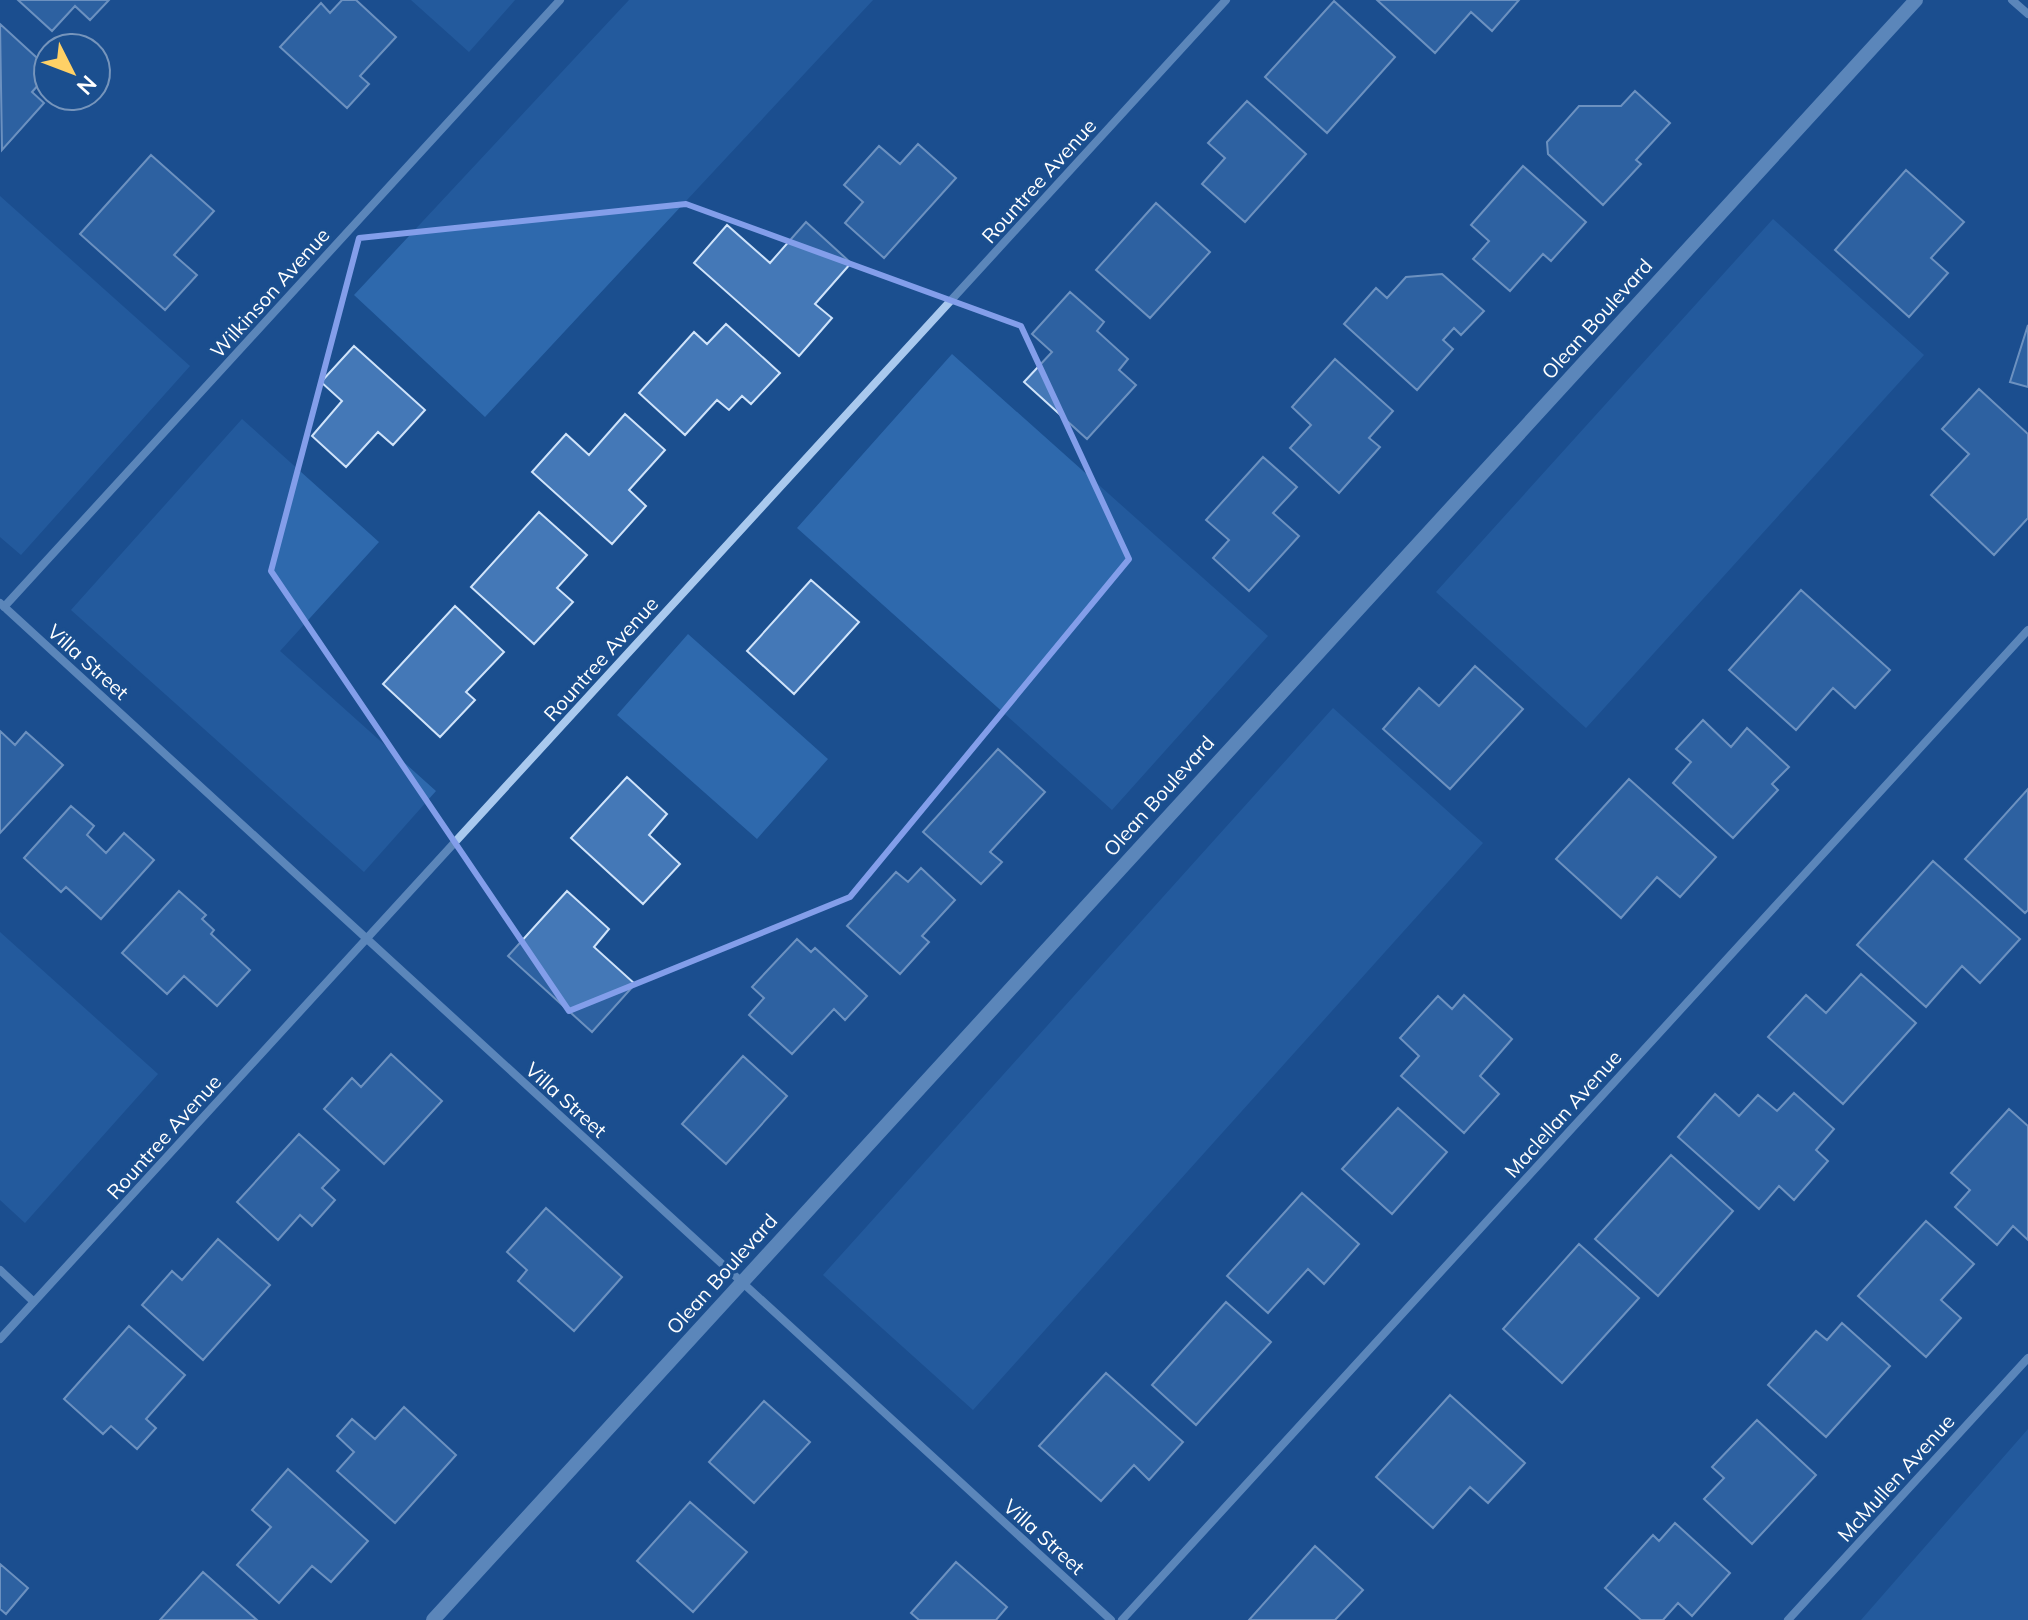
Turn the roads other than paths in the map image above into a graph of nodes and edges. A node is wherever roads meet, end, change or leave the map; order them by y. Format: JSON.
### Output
{"nodes":[{"id":1,"x":560,"y":0,"type":"edge"},
{"id":2,"x":1226,"y":0,"type":"edge"},
{"id":3,"x":1916,"y":0,"type":"edge"},
{"id":4,"x":2012,"y":0,"type":"edge"},
{"id":5,"x":2028,"y":14,"type":"edge"},
{"id":6,"x":2,"y":605,"type":"edge"},
{"id":7,"x":2028,"y":630,"type":"edge"},
{"id":8,"x":367,"y":939,"type":"junction"},
{"id":9,"x":0,"y":1270,"type":"edge"},
{"id":10,"x":742,"y":1282,"type":"junction"},
{"id":11,"x":34,"y":1302,"type":"junction"},
{"id":12,"x":0,"y":1339,"type":"edge"},
{"id":13,"x":2028,"y":1358,"type":"edge"},
{"id":14,"x":433,"y":1620,"type":"edge"},
{"id":15,"x":1111,"y":1620,"type":"edge"},
{"id":16,"x":1122,"y":1620,"type":"edge"},
{"id":17,"x":1788,"y":1620,"type":"edge"}],
"edges":[{"from":1,"to":6,"type":"street","name":"Wilkinson Avenue"},
{"from":2,"to":8,"type":"street","name":"Rountree Avenue"},
{"from":3,"to":10,"type":"street","name":"Olean Boulevard"},
{"from":4,"to":5,"type":"street"},
{"from":6,"to":8,"type":"street","name":"Villa Street"},
{"from":7,"to":16,"type":"street","name":"Maclellan Avenue"},
{"from":8,"to":10,"type":"street","name":"Villa Street"},
{"from":8,"to":11,"type":"street","name":"Rountree Avenue"},
{"from":9,"to":11,"type":"street"},
{"from":10,"to":14,"type":"street","name":"Olean Boulevard"},
{"from":10,"to":15,"type":"street","name":"Villa Street"},
{"from":11,"to":12,"type":"street","name":"Rountree Avenue"},
{"from":13,"to":17,"type":"street","name":"McMullen Avenue"}]}
